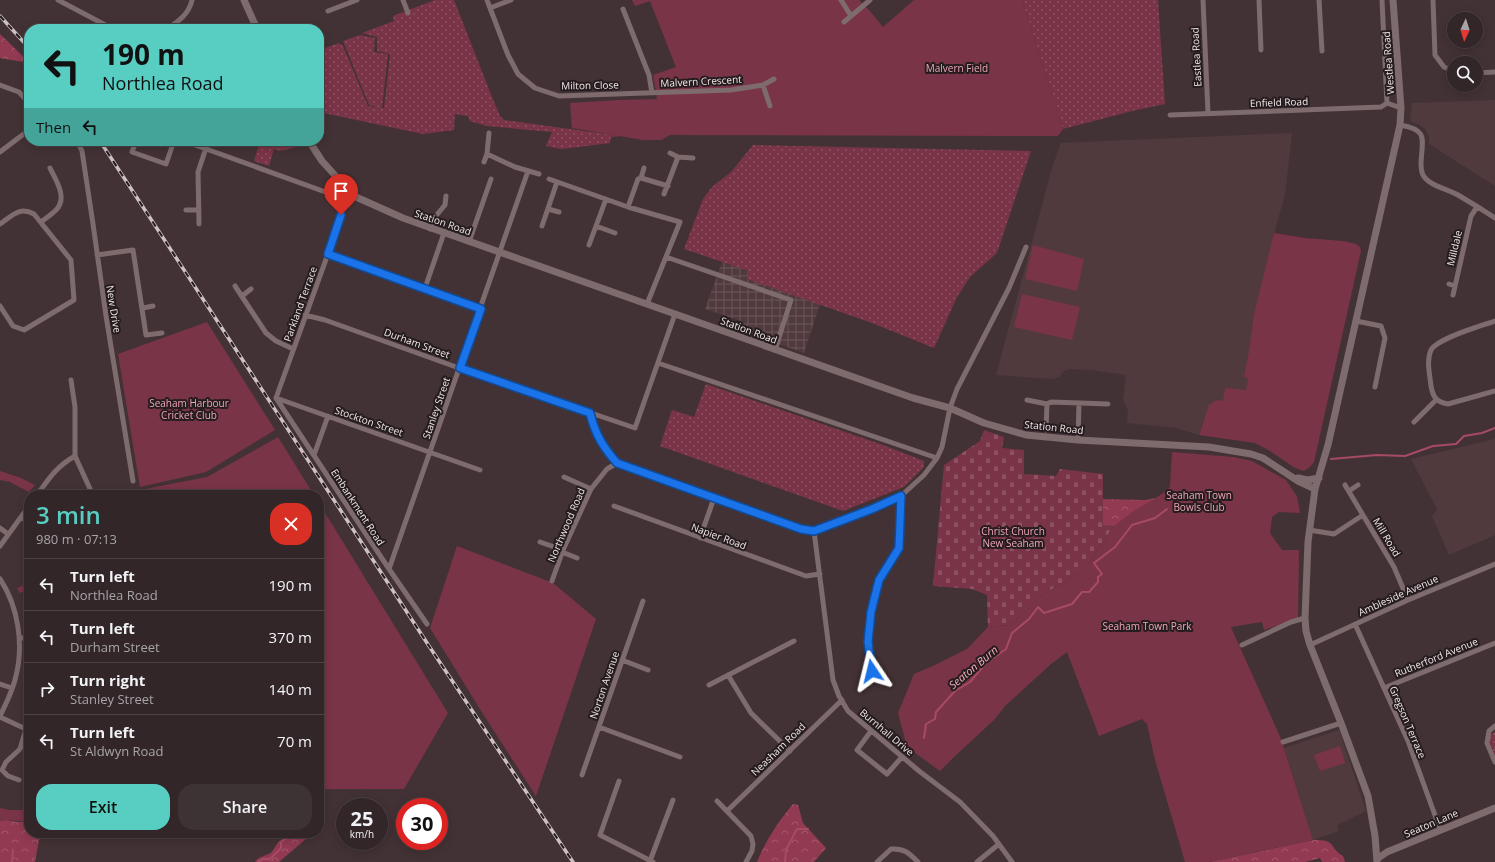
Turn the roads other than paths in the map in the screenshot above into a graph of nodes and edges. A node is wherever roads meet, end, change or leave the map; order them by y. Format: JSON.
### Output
{"nodes":[{"id":1,"x":58,"y":0,"type":"edge"},
{"id":2,"x":192,"y":0,"type":"edge"},
{"id":3,"x":244,"y":0,"type":"edge"},
{"id":4,"x":357,"y":0,"type":"edge"},
{"id":5,"x":403,"y":0,"type":"edge"},
{"id":6,"x":487,"y":0,"type":"edge"},
{"id":7,"x":511,"y":0,"type":"edge"},
{"id":8,"x":841,"y":0,"type":"edge"},
{"id":9,"x":870,"y":0,"type":"edge"},
{"id":10,"x":1203,"y":0,"type":"edge"},
{"id":11,"x":1259,"y":0,"type":"edge"},
{"id":12,"x":1319,"y":0,"type":"edge"},
{"id":13,"x":1382,"y":0,"type":"edge"},
{"id":14,"x":1394,"y":0,"type":"edge"},
{"id":15,"x":1433,"y":0,"type":"edge"},
{"id":16,"x":490,"y":8,"type":"junction"},
{"id":17,"x":623,"y":9,"type":"dead end"},
{"id":18,"x":328,"y":11,"type":"dead end"},
{"id":19,"x":408,"y":13,"type":"dead end"},
{"id":20,"x":851,"y":16,"type":"junction"},
{"id":21,"x":844,"y":22,"type":"dead end"},
{"id":22,"x":104,"y":24,"type":"edge"},
{"id":23,"x":175,"y":24,"type":"edge"},
{"id":24,"x":255,"y":24,"type":"edge"},
{"id":25,"x":1261,"y":50,"type":"dead end"},
{"id":26,"x":1322,"y":51,"type":"dead end"},
{"id":27,"x":1447,"y":68,"type":"edge"},
{"id":28,"x":1495,"y":72,"type":"edge"},
{"id":29,"x":1483,"y":73,"type":"edge"},
{"id":30,"x":774,"y":79,"type":"dead end"},
{"id":31,"x":0,"y":85,"type":"edge"},
{"id":32,"x":763,"y":85,"type":"junction"},
{"id":33,"x":652,"y":93,"type":"junction"},
{"id":34,"x":24,"y":98,"type":"edge"},
{"id":35,"x":1387,"y":103,"type":"junction"},
{"id":36,"x":770,"y":106,"type":"dead end"},
{"id":37,"x":1401,"y":108,"type":"junction"},
{"id":38,"x":1208,"y":113,"type":"junction"},
{"id":39,"x":1170,"y":115,"type":"dead end"},
{"id":40,"x":1400,"y":125,"type":"junction"},
{"id":41,"x":489,"y":132,"type":"dead end"},
{"id":42,"x":24,"y":134,"type":"edge"},
{"id":43,"x":80,"y":146,"type":"edge"},
{"id":44,"x":134,"y":146,"type":"edge"},
{"id":45,"x":172,"y":146,"type":"edge"},
{"id":46,"x":200,"y":146,"type":"edge"},
{"id":47,"x":312,"y":146,"type":"edge"},
{"id":48,"x":206,"y":148,"type":"junction"},
{"id":49,"x":0,"y":152,"type":"edge"},
{"id":50,"x":670,"y":153,"type":"dead end"},
{"id":51,"x":487,"y":154,"type":"junction"},
{"id":52,"x":678,"y":157,"type":"junction"},
{"id":53,"x":693,"y":158,"type":"dead end"},
{"id":54,"x":484,"y":162,"type":"dead end"},
{"id":55,"x":50,"y":168,"type":"dead end"},
{"id":56,"x":644,"y":168,"type":"dead end"},
{"id":57,"x":528,"y":170,"type":"junction"},
{"id":58,"x":539,"y":174,"type":"dead end"},
{"id":59,"x":641,"y":178,"type":"junction"},
{"id":60,"x":491,"y":179,"type":"dead end"},
{"id":61,"x":549,"y":179,"type":"dead end"},
{"id":62,"x":557,"y":182,"type":"junction"},
{"id":63,"x":668,"y":186,"type":"junction"},
{"id":64,"x":347,"y":192,"type":"junction"},
{"id":65,"x":664,"y":194,"type":"dead end"},
{"id":66,"x":446,"y":196,"type":"dead end"},
{"id":67,"x":606,"y":199,"type":"junction"},
{"id":68,"x":628,"y":207,"type":"junction"},
{"id":69,"x":1477,"y":207,"type":"junction"},
{"id":70,"x":548,"y":209,"type":"junction"},
{"id":71,"x":186,"y":210,"type":"dead end"},
{"id":72,"x":199,"y":210,"type":"junction"},
{"id":73,"x":559,"y":212,"type":"dead end"},
{"id":74,"x":1495,"y":218,"type":"edge"},
{"id":75,"x":41,"y":222,"type":"junction"},
{"id":76,"x":0,"y":224,"type":"edge"},
{"id":77,"x":199,"y":224,"type":"dead end"},
{"id":78,"x":542,"y":226,"type":"dead end"},
{"id":79,"x":596,"y":226,"type":"junction"},
{"id":80,"x":430,"y":229,"type":"junction"},
{"id":81,"x":615,"y":233,"type":"dead end"},
{"id":82,"x":444,"y":234,"type":"junction"},
{"id":83,"x":469,"y":242,"type":"junction"},
{"id":84,"x":589,"y":245,"type":"dead end"},
{"id":85,"x":1026,"y":247,"type":"dead end"},
{"id":86,"x":500,"y":253,"type":"junction"},
{"id":87,"x":328,"y":254,"type":"junction"},
{"id":88,"x":97,"y":255,"type":"junction"},
{"id":89,"x":666,"y":257,"type":"junction"},
{"id":90,"x":1449,"y":284,"type":"dead end"},
{"id":91,"x":235,"y":286,"type":"dead end"},
{"id":92,"x":1455,"y":286,"type":"junction"},
{"id":93,"x":425,"y":288,"type":"junction"},
{"id":94,"x":251,"y":289,"type":"dead end"},
{"id":95,"x":1453,"y":295,"type":"dead end"},
{"id":96,"x":242,"y":296,"type":"junction"},
{"id":97,"x":648,"y":304,"type":"junction"},
{"id":98,"x":0,"y":306,"type":"edge"},
{"id":99,"x":153,"y":306,"type":"dead end"},
{"id":100,"x":143,"y":308,"type":"junction"},
{"id":101,"x":481,"y":309,"type":"junction"},
{"id":102,"x":675,"y":314,"type":"junction"},
{"id":103,"x":305,"y":315,"type":"junction"},
{"id":104,"x":1356,"y":321,"type":"junction"},
{"id":105,"x":1495,"y":321,"type":"edge"},
{"id":106,"x":162,"y":332,"type":"dead end"},
{"id":107,"x":293,"y":349,"type":"junction"},
{"id":108,"x":775,"y":350,"type":"junction"},
{"id":109,"x":658,"y":362,"type":"junction"},
{"id":110,"x":460,"y":368,"type":"junction"},
{"id":111,"x":71,"y":380,"type":"dead end"},
{"id":112,"x":1375,"y":387,"type":"dead end"},
{"id":113,"x":1495,"y":391,"type":"edge"},
{"id":114,"x":276,"y":398,"type":"junction"},
{"id":115,"x":1027,"y":400,"type":"dead end"},
{"id":116,"x":1436,"y":400,"type":"junction"},
{"id":117,"x":1079,"y":403,"type":"junction"},
{"id":118,"x":1047,"y":404,"type":"junction"},
{"id":119,"x":1108,"y":404,"type":"dead end"},
{"id":120,"x":950,"y":408,"type":"junction"},
{"id":121,"x":590,"y":413,"type":"junction"},
{"id":122,"x":328,"y":416,"type":"junction"},
{"id":123,"x":1414,"y":422,"type":"dead end"},
{"id":124,"x":1046,"y":430,"type":"dead end"},
{"id":125,"x":1078,"y":440,"type":"junction"},
{"id":126,"x":430,"y":452,"type":"junction"},
{"id":127,"x":75,"y":456,"type":"junction"},
{"id":128,"x":314,"y":456,"type":"junction"},
{"id":129,"x":937,"y":458,"type":"junction"},
{"id":130,"x":617,"y":463,"type":"junction"},
{"id":131,"x":480,"y":470,"type":"dead end"},
{"id":132,"x":564,"y":477,"type":"dead end"},
{"id":133,"x":1291,"y":477,"type":"junction"},
{"id":134,"x":1319,"y":478,"type":"junction"},
{"id":135,"x":133,"y":481,"type":"dead end"},
{"id":136,"x":1346,"y":485,"type":"dead end"},
{"id":137,"x":1358,"y":485,"type":"dead end"},
{"id":138,"x":591,"y":489,"type":"junction"},
{"id":139,"x":1315,"y":489,"type":"junction"},
{"id":140,"x":41,"y":490,"type":"edge"},
{"id":141,"x":92,"y":490,"type":"edge"},
{"id":142,"x":1349,"y":491,"type":"junction"},
{"id":143,"x":901,"y":496,"type":"junction"},
{"id":144,"x":714,"y":498,"type":"junction"},
{"id":145,"x":614,"y":506,"type":"dead end"},
{"id":146,"x":24,"y":513,"type":"edge"},
{"id":147,"x":1363,"y":515,"type":"junction"},
{"id":148,"x":21,"y":517,"type":"junction"},
{"id":149,"x":24,"y":519,"type":"edge"},
{"id":150,"x":0,"y":528,"type":"edge"},
{"id":151,"x":1309,"y":530,"type":"junction"},
{"id":152,"x":814,"y":531,"type":"junction"},
{"id":153,"x":8,"y":534,"type":"junction"},
{"id":154,"x":700,"y":538,"type":"junction"},
{"id":155,"x":540,"y":542,"type":"dead end"},
{"id":156,"x":0,"y":546,"type":"edge"},
{"id":157,"x":563,"y":551,"type":"junction"},
{"id":158,"x":577,"y":558,"type":"dead end"},
{"id":159,"x":1495,"y":564,"type":"edge"},
{"id":160,"x":388,"y":569,"type":"junction"},
{"id":161,"x":820,"y":574,"type":"junction"},
{"id":162,"x":0,"y":579,"type":"edge"},
{"id":163,"x":552,"y":581,"type":"dead end"},
{"id":164,"x":1408,"y":600,"type":"junction"},
{"id":165,"x":643,"y":601,"type":"dead end"},
{"id":166,"x":1305,"y":618,"type":"junction"},
{"id":167,"x":427,"y":624,"type":"dead end"},
{"id":168,"x":1355,"y":624,"type":"junction"},
{"id":169,"x":19,"y":638,"type":"junction"},
{"id":170,"x":24,"y":638,"type":"edge"},
{"id":171,"x":794,"y":641,"type":"dead end"},
{"id":172,"x":1495,"y":643,"type":"edge"},
{"id":173,"x":1242,"y":645,"type":"dead end"},
{"id":174,"x":1310,"y":645,"type":"junction"},
{"id":175,"x":622,"y":660,"type":"junction"},
{"id":176,"x":648,"y":670,"type":"dead end"},
{"id":177,"x":872,"y":671,"type":"dead end"},
{"id":178,"x":728,"y":675,"type":"junction"},
{"id":179,"x":0,"y":684,"type":"edge"},
{"id":180,"x":709,"y":685,"type":"dead end"},
{"id":181,"x":12,"y":688,"type":"junction"},
{"id":182,"x":1384,"y":688,"type":"junction"},
{"id":183,"x":842,"y":700,"type":"junction"},
{"id":184,"x":0,"y":717,"type":"edge"},
{"id":185,"x":1341,"y":723,"type":"junction"},
{"id":186,"x":1495,"y":726,"type":"edge"},
{"id":187,"x":599,"y":727,"type":"junction"},
{"id":188,"x":24,"y":728,"type":"edge"},
{"id":189,"x":871,"y":731,"type":"junction"},
{"id":190,"x":24,"y":740,"type":"edge"},
{"id":191,"x":1283,"y":742,"type":"dead end"},
{"id":192,"x":790,"y":751,"type":"junction"},
{"id":193,"x":902,"y":756,"type":"junction"},
{"id":194,"x":680,"y":757,"type":"dead end"},
{"id":195,"x":1495,"y":762,"type":"edge"},
{"id":196,"x":1,"y":770,"type":"edge"},
{"id":197,"x":582,"y":775,"type":"dead end"},
{"id":198,"x":19,"y":780,"type":"dead end"},
{"id":199,"x":619,"y":781,"type":"dead end"},
{"id":200,"x":673,"y":800,"type":"dead end"},
{"id":201,"x":717,"y":801,"type":"dead end"},
{"id":202,"x":1495,"y":808,"type":"edge"},
{"id":203,"x":727,"y":811,"type":"junction"},
{"id":204,"x":1440,"y":829,"type":"junction"},
{"id":205,"x":999,"y":844,"type":"junction"},
{"id":206,"x":651,"y":861,"type":"edge"},
{"id":207,"x":1375,"y":861,"type":"edge"},
{"id":208,"x":746,"y":862,"type":"edge"},
{"id":209,"x":877,"y":862,"type":"edge"},
{"id":210,"x":918,"y":862,"type":"edge"},
{"id":211,"x":977,"y":862,"type":"edge"},
{"id":212,"x":1012,"y":862,"type":"edge"}],
"edges":[{"from":1,"to":22,"type":"street"},
{"from":2,"to":23,"type":"street"},
{"from":3,"to":24,"type":"main road"},
{"from":4,"to":18,"type":"street"},
{"from":5,"to":19,"type":"street"},
{"from":6,"to":16,"type":"street","name":"Milton Close"},
{"from":7,"to":16,"type":"street"},
{"from":8,"to":20,"type":"street"},
{"from":9,"to":20,"type":"street"},
{"from":10,"to":38,"type":"street","name":"Eastlea Road"},
{"from":11,"to":25,"type":"street"},
{"from":12,"to":26,"type":"street"},
{"from":13,"to":35,"type":"street"},
{"from":14,"to":37,"type":"main road","name":"Westlea Road"},
{"from":15,"to":27,"type":"street"},
{"from":16,"to":33,"type":"street","name":"Milton Close"},
{"from":17,"to":33,"type":"street"},
{"from":20,"to":21,"type":"street"},
{"from":28,"to":29,"type":"street"},
{"from":30,"to":32,"type":"street","name":"Malvern Crescent"},
{"from":31,"to":34,"type":"street"},
{"from":32,"to":33,"type":"street","name":"Malvern Crescent"},
{"from":32,"to":36,"type":"street"},
{"from":35,"to":37,"type":"street"},
{"from":35,"to":38,"type":"street","name":"Enfield Road"},
{"from":37,"to":40,"type":"main road","name":"Westlea Road"},
{"from":38,"to":39,"type":"street","name":"Enfield Road"},
{"from":40,"to":69,"type":"street"},
{"from":40,"to":104,"type":"main road","name":"Westlea Road"},
{"from":41,"to":51,"type":"street"},
{"from":42,"to":49,"type":"street"},
{"from":43,"to":88,"type":"street","name":"New Drive"},
{"from":44,"to":45,"type":"street"},
{"from":46,"to":48,"type":"street","name":"Station Road"},
{"from":47,"to":64,"type":"main road"},
{"from":48,"to":64,"type":"street","name":"Station Road"},
{"from":48,"to":72,"type":"street"},
{"from":50,"to":52,"type":"street"},
{"from":51,"to":54,"type":"street"},
{"from":51,"to":57,"type":"street"},
{"from":52,"to":53,"type":"street"},
{"from":52,"to":63,"type":"street"},
{"from":55,"to":75,"type":"street"},
{"from":56,"to":59,"type":"street"},
{"from":57,"to":58,"type":"street"},
{"from":57,"to":86,"type":"street","name":"Stanley Street"},
{"from":59,"to":63,"type":"street"},
{"from":59,"to":68,"type":"street"},
{"from":60,"to":83,"type":"street"},
{"from":61,"to":62,"type":"street"},
{"from":62,"to":67,"type":"street"},
{"from":62,"to":70,"type":"street"},
{"from":63,"to":65,"type":"street"},
{"from":64,"to":80,"type":"main road","name":"Station Road"},
{"from":64,"to":87,"type":"street","name":"Parkland Terrace"},
{"from":66,"to":80,"type":"street"},
{"from":67,"to":68,"type":"street"},
{"from":67,"to":79,"type":"street"},
{"from":68,"to":89,"type":"street"},
{"from":69,"to":74,"type":"street"},
{"from":69,"to":92,"type":"street","name":"Milldale"},
{"from":70,"to":73,"type":"street"},
{"from":70,"to":78,"type":"street"},
{"from":71,"to":72,"type":"street"},
{"from":72,"to":77,"type":"street"},
{"from":75,"to":76,"type":"street"},
{"from":75,"to":98,"type":"street"},
{"from":79,"to":81,"type":"street"},
{"from":79,"to":84,"type":"street"},
{"from":80,"to":82,"type":"main road","name":"Station Road"},
{"from":82,"to":83,"type":"main road","name":"Station Road"},
{"from":82,"to":93,"type":"street"},
{"from":83,"to":86,"type":"main road","name":"Station Road"},
{"from":85,"to":120,"type":"street"},
{"from":86,"to":97,"type":"main road","name":"Station Road"},
{"from":86,"to":101,"type":"street","name":"Stanley Street"},
{"from":87,"to":93,"type":"street"},
{"from":87,"to":103,"type":"street","name":"Parkland Terrace"},
{"from":88,"to":100,"type":"street"},
{"from":88,"to":135,"type":"street","name":"New Drive"},
{"from":89,"to":97,"type":"street"},
{"from":89,"to":108,"type":"street"},
{"from":90,"to":92,"type":"street"},
{"from":91,"to":96,"type":"street"},
{"from":92,"to":95,"type":"street","name":"Milldale"},
{"from":93,"to":101,"type":"street"},
{"from":94,"to":96,"type":"street"},
{"from":96,"to":107,"type":"street"},
{"from":97,"to":102,"type":"main road","name":"Station Road"},
{"from":99,"to":100,"type":"street"},
{"from":100,"to":106,"type":"street"},
{"from":101,"to":110,"type":"street","name":"Stanley Street"},
{"from":102,"to":108,"type":"main road","name":"Station Road"},
{"from":102,"to":109,"type":"street"},
{"from":103,"to":107,"type":"street","name":"Parkland Terrace"},
{"from":103,"to":110,"type":"street","name":"Durham Street"},
{"from":104,"to":112,"type":"street"},
{"from":104,"to":134,"type":"main road","name":"Westlea Road"},
{"from":105,"to":116,"type":"street"},
{"from":107,"to":114,"type":"street","name":"Parkland Terrace"},
{"from":108,"to":120,"type":"main road","name":"Station Road"},
{"from":109,"to":121,"type":"street","name":"Durham Street"},
{"from":109,"to":129,"type":"street"},
{"from":110,"to":121,"type":"street","name":"Durham Street"},
{"from":110,"to":126,"type":"street","name":"Stanley Street"},
{"from":111,"to":127,"type":"street"},
{"from":113,"to":116,"type":"street"},
{"from":114,"to":122,"type":"street","name":"Stockton Street"},
{"from":114,"to":128,"type":"street","name":"Embankment Road"},
{"from":115,"to":118,"type":"street"},
{"from":116,"to":123,"type":"street"},
{"from":117,"to":118,"type":"street"},
{"from":117,"to":119,"type":"street"},
{"from":117,"to":125,"type":"street"},
{"from":118,"to":124,"type":"street"},
{"from":120,"to":125,"type":"main road","name":"Station Road"},
{"from":120,"to":129,"type":"street"},
{"from":121,"to":130,"type":"street"},
{"from":122,"to":126,"type":"street","name":"Stockton Street"},
{"from":122,"to":128,"type":"street"},
{"from":125,"to":133,"type":"main road","name":"Station Road"},
{"from":126,"to":131,"type":"street","name":"Stockton Street"},
{"from":126,"to":160,"type":"street","name":"Stanley Street"},
{"from":127,"to":140,"type":"street"},
{"from":127,"to":141,"type":"street"},
{"from":128,"to":160,"type":"street","name":"Embankment Road"},
{"from":129,"to":143,"type":"street"},
{"from":130,"to":138,"type":"street","name":"Northwood Road"},
{"from":130,"to":144,"type":"street"},
{"from":132,"to":138,"type":"street"},
{"from":133,"to":134,"type":"main road"},
{"from":133,"to":139,"type":"main road","name":"Station Road"},
{"from":134,"to":139,"type":"main road","name":"Westlea Road"},
{"from":136,"to":142,"type":"street","name":"Mill Road"},
{"from":137,"to":142,"type":"street"},
{"from":138,"to":157,"type":"street","name":"Northwood Road"},
{"from":139,"to":151,"type":"main road","name":"Westlea Road"},
{"from":142,"to":147,"type":"street","name":"Mill Road"},
{"from":143,"to":152,"type":"street"},
{"from":143,"to":177,"type":"street"},
{"from":144,"to":152,"type":"street"},
{"from":144,"to":154,"type":"street"},
{"from":145,"to":154,"type":"street","name":"Napier Road"},
{"from":146,"to":148,"type":"street"},
{"from":147,"to":151,"type":"street"},
{"from":147,"to":164,"type":"street","name":"Mill Road"},
{"from":148,"to":149,"type":"street"},
{"from":148,"to":153,"type":"street"},
{"from":150,"to":153,"type":"street"},
{"from":151,"to":166,"type":"main road","name":"Westlea Road"},
{"from":152,"to":161,"type":"street","name":"Burnhall Drive"},
{"from":153,"to":156,"type":"street"},
{"from":154,"to":161,"type":"street","name":"Napier Road"},
{"from":155,"to":157,"type":"street"},
{"from":157,"to":158,"type":"street"},
{"from":157,"to":163,"type":"street","name":"Northwood Road"},
{"from":159,"to":164,"type":"street","name":"Ambleside Avenue"},
{"from":160,"to":167,"type":"street","name":"Embankment Road"},
{"from":161,"to":183,"type":"street","name":"Burnhall Drive"},
{"from":162,"to":169,"type":"street"},
{"from":164,"to":168,"type":"street","name":"Ambleside Avenue"},
{"from":165,"to":175,"type":"street","name":"Norton Avenue"},
{"from":166,"to":173,"type":"street"},
{"from":166,"to":174,"type":"main road","name":"Westlea Road"},
{"from":168,"to":174,"type":"street","name":"Ambleside Avenue"},
{"from":168,"to":182,"type":"street","name":"Gregson Terrace"},
{"from":169,"to":170,"type":"street"},
{"from":169,"to":181,"type":"street"},
{"from":171,"to":178,"type":"street"},
{"from":172,"to":182,"type":"street","name":"Rutherford Avenue"},
{"from":174,"to":185,"type":"main road","name":"Westlea Road"},
{"from":175,"to":176,"type":"street"},
{"from":175,"to":187,"type":"street","name":"Norton Avenue"},
{"from":178,"to":180,"type":"street"},
{"from":178,"to":192,"type":"street"},
{"from":179,"to":181,"type":"street"},
{"from":181,"to":184,"type":"street"},
{"from":182,"to":204,"type":"street","name":"Gregson Terrace"},
{"from":183,"to":189,"type":"street","name":"Burnhall Drive"},
{"from":183,"to":192,"type":"street","name":"Neasham Road"},
{"from":184,"to":188,"type":"street"},
{"from":185,"to":191,"type":"street"},
{"from":185,"to":207,"type":"main road","name":"Westlea Road"},
{"from":186,"to":195,"type":"street"},
{"from":187,"to":194,"type":"street"},
{"from":187,"to":197,"type":"street","name":"Norton Avenue"},
{"from":189,"to":193,"type":"street","name":"Burnhall Drive"},
{"from":189,"to":193,"type":"street"},
{"from":190,"to":196,"type":"street"},
{"from":192,"to":203,"type":"street","name":"Neasham Road"},
{"from":193,"to":205,"type":"street","name":"Burnhall Drive"},
{"from":196,"to":198,"type":"street"},
{"from":199,"to":206,"type":"street"},
{"from":200,"to":206,"type":"street"},
{"from":201,"to":203,"type":"street"},
{"from":202,"to":204,"type":"main road","name":"Seaton Lane"},
{"from":203,"to":208,"type":"street"},
{"from":204,"to":207,"type":"main road","name":"Seaton Lane"},
{"from":205,"to":211,"type":"street"},
{"from":205,"to":212,"type":"street","name":"Burnhall Drive"},
{"from":209,"to":210,"type":"street"}]}
